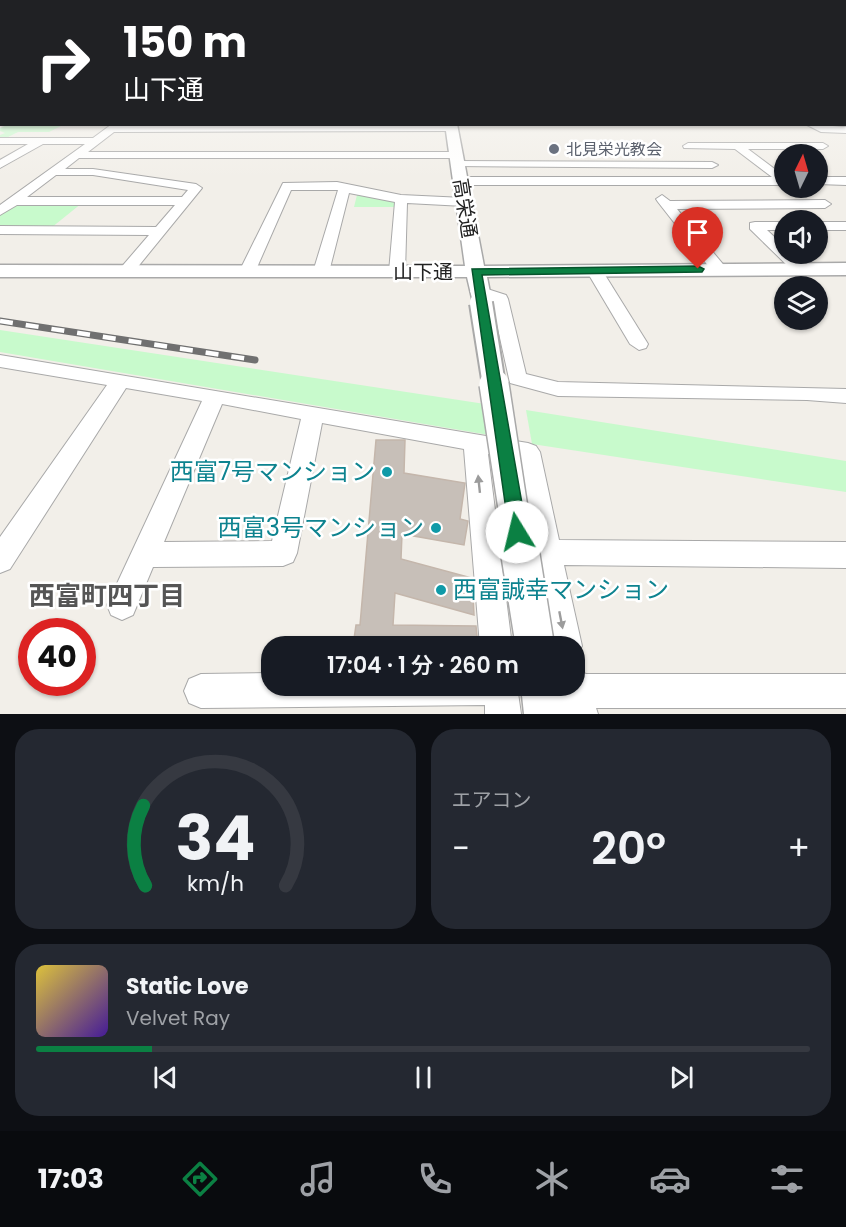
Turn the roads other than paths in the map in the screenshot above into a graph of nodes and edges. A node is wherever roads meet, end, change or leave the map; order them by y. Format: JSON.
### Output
{"nodes":[{"id":1,"x":451,"y":126,"type":"edge"},
{"id":2,"x":814,"y":126,"type":"edge"},
{"id":3,"x":117,"y":127,"type":"edge"},
{"id":4,"x":204,"y":127,"type":"edge"},
{"id":5,"x":846,"y":130,"type":"edge"},
{"id":6,"x":0,"y":141,"type":"edge"},
{"id":7,"x":41,"y":141,"type":"junction"},
{"id":8,"x":97,"y":141,"type":"junction"},
{"id":9,"x":688,"y":146,"type":"dead end"},
{"id":10,"x":737,"y":146,"type":"junction"},
{"id":11,"x":774,"y":146,"type":"edge"},
{"id":12,"x":79,"y":155,"type":"junction"},
{"id":13,"x":457,"y":159,"type":"junction"},
{"id":14,"x":0,"y":165,"type":"edge"},
{"id":15,"x":712,"y":165,"type":"dead end"},
{"id":16,"x":307,"y":170,"type":"junction"},
{"id":17,"x":56,"y":172,"type":"junction"},
{"id":18,"x":774,"y":174,"type":"edge"},
{"id":19,"x":460,"y":181,"type":"junction"},
{"id":20,"x":647,"y":181,"type":"junction"},
{"id":21,"x":774,"y":181,"type":"edge"},
{"id":22,"x":828,"y":181,"type":"edge"},
{"id":23,"x":846,"y":181,"type":"edge"},
{"id":24,"x":344,"y":189,"type":"junction"},
{"id":25,"x":401,"y":199,"type":"junction"},
{"id":26,"x":185,"y":201,"type":"junction"},
{"id":27,"x":464,"y":202,"type":"junction"},
{"id":28,"x":825,"y":204,"type":"dead end"},
{"id":29,"x":667,"y":205,"type":"junction"},
{"id":30,"x":4,"y":207,"type":"edge"},
{"id":31,"x":774,"y":226,"type":"edge"},
{"id":32,"x":828,"y":226,"type":"edge"},
{"id":33,"x":846,"y":226,"type":"edge"},
{"id":34,"x":0,"y":230,"type":"edge"},
{"id":35,"x":159,"y":231,"type":"junction"},
{"id":36,"x":774,"y":244,"type":"edge"},
{"id":37,"x":795,"y":264,"type":"edge"},
{"id":38,"x":719,"y":269,"type":"junction"},
{"id":39,"x":800,"y":269,"type":"junction"},
{"id":40,"x":846,"y":269,"type":"edge"},
{"id":41,"x":594,"y":270,"type":"junction"},
{"id":42,"x":0,"y":271,"type":"edge"},
{"id":43,"x":126,"y":271,"type":"junction"},
{"id":44,"x":247,"y":272,"type":"junction"},
{"id":45,"x":321,"y":272,"type":"junction"},
{"id":46,"x":398,"y":272,"type":"junction"},
{"id":47,"x":478,"y":289,"type":"junction"},
{"id":48,"x":639,"y":344,"type":"dead end"},
{"id":49,"x":0,"y":361,"type":"edge"},
{"id":50,"x":120,"y":381,"type":"junction"},
{"id":51,"x":215,"y":396,"type":"junction"},
{"id":52,"x":846,"y":396,"type":"edge"},
{"id":53,"x":313,"y":414,"type":"junction"},
{"id":54,"x":475,"y":441,"type":"junction"},
{"id":55,"x":547,"y":552,"type":"junction"},
{"id":56,"x":144,"y":555,"type":"junction"},
{"id":57,"x":846,"y":555,"type":"edge"},
{"id":58,"x":0,"y":560,"type":"edge"},
{"id":59,"x":123,"y":605,"type":"dead end"},
{"id":60,"x":495,"y":636,"type":"edge"},
{"id":61,"x":534,"y":636,"type":"edge"},
{"id":62,"x":564,"y":636,"type":"edge"},
{"id":63,"x":201,"y":691,"type":"dead end"},
{"id":64,"x":846,"y":691,"type":"edge"},
{"id":65,"x":261,"y":692,"type":"edge"},
{"id":66,"x":563,"y":698,"type":"edge"}],
"edges":[{"from":1,"to":4,"type":"street"},
{"from":1,"to":13,"type":"street","name":"高栄通"},
{"from":2,"to":5,"type":"street"},
{"from":3,"to":4,"type":"street"},
{"from":3,"to":8,"type":"street"},
{"from":6,"to":7,"type":"street"},
{"from":7,"to":8,"type":"street"},
{"from":7,"to":14,"type":"street"},
{"from":8,"to":12,"type":"street"},
{"from":9,"to":10,"type":"street"},
{"from":10,"to":11,"type":"street"},
{"from":10,"to":18,"type":"street"},
{"from":12,"to":16,"type":"street"},
{"from":12,"to":17,"type":"street"},
{"from":13,"to":15,"type":"street"},
{"from":13,"to":16,"type":"street"},
{"from":13,"to":19,"type":"street","name":"高栄通"},
{"from":16,"to":24,"type":"street"},
{"from":16,"to":44,"type":"street"},
{"from":17,"to":26,"type":"street"},
{"from":17,"to":30,"type":"street"},
{"from":19,"to":20,"type":"street"},
{"from":19,"to":27,"type":"street","name":"高栄通"},
{"from":20,"to":21,"type":"street"},
{"from":20,"to":29,"type":"street"},
{"from":22,"to":23,"type":"street"},
{"from":24,"to":25,"type":"street"},
{"from":24,"to":45,"type":"street"},
{"from":25,"to":27,"type":"street"},
{"from":25,"to":46,"type":"street"},
{"from":26,"to":30,"type":"street"},
{"from":26,"to":35,"type":"street"},
{"from":27,"to":47,"type":"street","name":"高栄通"},
{"from":28,"to":29,"type":"street"},
{"from":29,"to":38,"type":"street"},
{"from":31,"to":36,"type":"street"},
{"from":32,"to":33,"type":"street"},
{"from":34,"to":35,"type":"street"},
{"from":35,"to":43,"type":"street"},
{"from":37,"to":39,"type":"street"},
{"from":38,"to":39,"type":"street","name":"山下通"},
{"from":38,"to":41,"type":"street","name":"山下通"},
{"from":39,"to":40,"type":"street","name":"山下通"},
{"from":41,"to":47,"type":"street","name":"山下通"},
{"from":41,"to":48,"type":"street"},
{"from":42,"to":43,"type":"street","name":"山下通"},
{"from":43,"to":44,"type":"street","name":"山下通"},
{"from":44,"to":45,"type":"street","name":"山下通"},
{"from":45,"to":46,"type":"street","name":"山下通"},
{"from":46,"to":47,"type":"street","name":"山下通"},
{"from":47,"to":52,"type":"street"},
{"from":47,"to":61,"type":"street","name":"高栄通","bridge":true},
{"from":49,"to":50,"type":"street"},
{"from":50,"to":51,"type":"street"},
{"from":50,"to":58,"type":"street"},
{"from":51,"to":53,"type":"street"},
{"from":51,"to":56,"type":"street"},
{"from":53,"to":54,"type":"street"},
{"from":53,"to":56,"type":"street"},
{"from":54,"to":55,"type":"street"},
{"from":60,"to":54,"type":"street","one_way":true},
{"from":55,"to":57,"type":"street"},
{"from":55,"to":62,"type":"street","one_way":true},
{"from":56,"to":59,"type":"street"},
{"from":63,"to":65,"type":"street"},
{"from":64,"to":66,"type":"street"}]}
